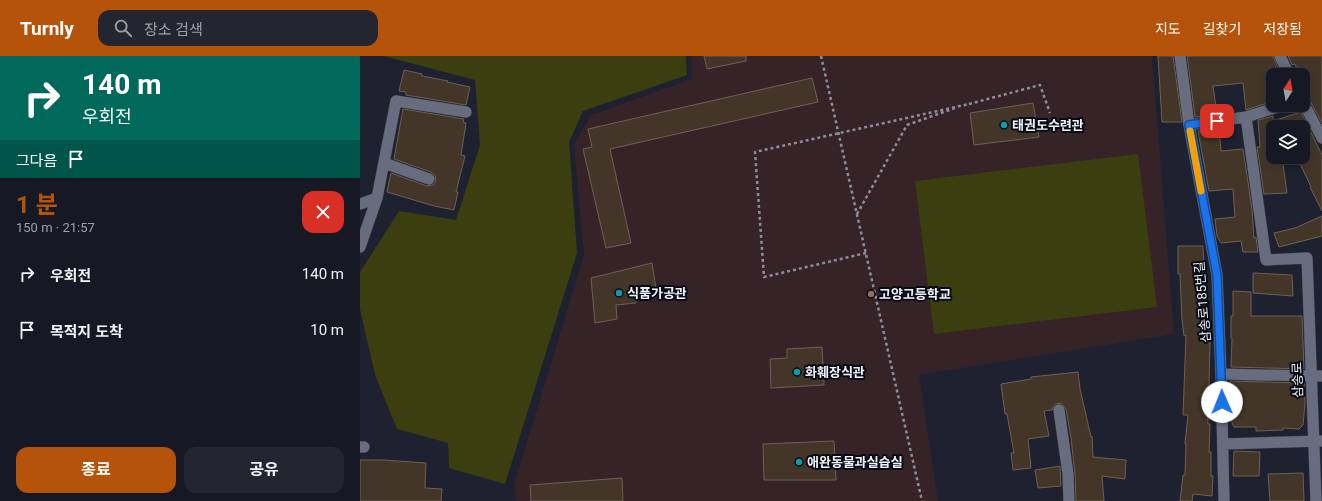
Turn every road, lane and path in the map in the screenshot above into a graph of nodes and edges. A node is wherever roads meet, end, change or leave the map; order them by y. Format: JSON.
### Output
{"nodes":[{"id":1,"x":821,"y":56,"type":"edge"},
{"id":2,"x":1180,"y":56,"type":"edge"},
{"id":3,"x":1280,"y":56,"type":"edge"},
{"id":4,"x":1286,"y":68,"type":"edge"},
{"id":5,"x":969,"y":104,"type":"junction"},
{"id":6,"x":1266,"y":111,"type":"edge"},
{"id":7,"x":466,"y":112,"type":"dead end"},
{"id":8,"x":1308,"y":112,"type":"edge"},
{"id":9,"x":1050,"y":113,"type":"dead end"},
{"id":10,"x":1246,"y":117,"type":"junction"},
{"id":11,"x":1189,"y":125,"type":"junction"},
{"id":12,"x":1322,"y":138,"type":"edge"},
{"id":13,"x":384,"y":164,"type":"junction"},
{"id":14,"x":429,"y":179,"type":"dead end"},
{"id":15,"x":377,"y":198,"type":"junction"},
{"id":16,"x":360,"y":204,"type":"edge"},
{"id":17,"x":857,"y":214,"type":"junction"},
{"id":18,"x":360,"y":247,"type":"edge"},
{"id":19,"x":866,"y":253,"type":"junction"},
{"id":20,"x":1221,"y":374,"type":"junction"},
{"id":21,"x":1317,"y":376,"type":"edge"},
{"id":22,"x":1059,"y":410,"type":"dead end"},
{"id":23,"x":1318,"y":442,"type":"edge"},
{"id":24,"x":1223,"y":444,"type":"junction"},
{"id":25,"x":922,"y":501,"type":"edge"},
{"id":26,"x":1069,"y":501,"type":"edge"},
{"id":27,"x":1224,"y":501,"type":"edge"},
{"id":28,"x":1316,"y":501,"type":"edge"}],
"edges":[{"from":1,"to":17,"type":"path"},
{"from":2,"to":11,"type":"street","name":"삼송로185번길"},
{"from":3,"to":4,"type":"street"},
{"from":5,"to":9,"type":"path"},
{"from":5,"to":17,"type":"path"},
{"from":5,"to":19,"type":"path"},
{"from":6,"to":10,"type":"street"},
{"from":7,"to":13,"type":"street"},
{"from":8,"to":12,"type":"street"},
{"from":10,"to":11,"type":"street"},
{"from":10,"to":21,"type":"street","name":"삼송로"},
{"from":11,"to":20,"type":"street","name":"삼송로185번길"},
{"from":13,"to":14,"type":"street"},
{"from":13,"to":15,"type":"street"},
{"from":15,"to":16,"type":"street"},
{"from":15,"to":18,"type":"street"},
{"from":17,"to":19,"type":"path"},
{"from":19,"to":25,"type":"path"},
{"from":20,"to":21,"type":"street"},
{"from":20,"to":24,"type":"street","name":"삼송로185번길"},
{"from":21,"to":23,"type":"street","name":"삼송로"},
{"from":22,"to":26,"type":"street"},
{"from":23,"to":24,"type":"street"},
{"from":23,"to":28,"type":"street","name":"삼송로"},
{"from":24,"to":27,"type":"street","name":"삼송로185번길"}]}
